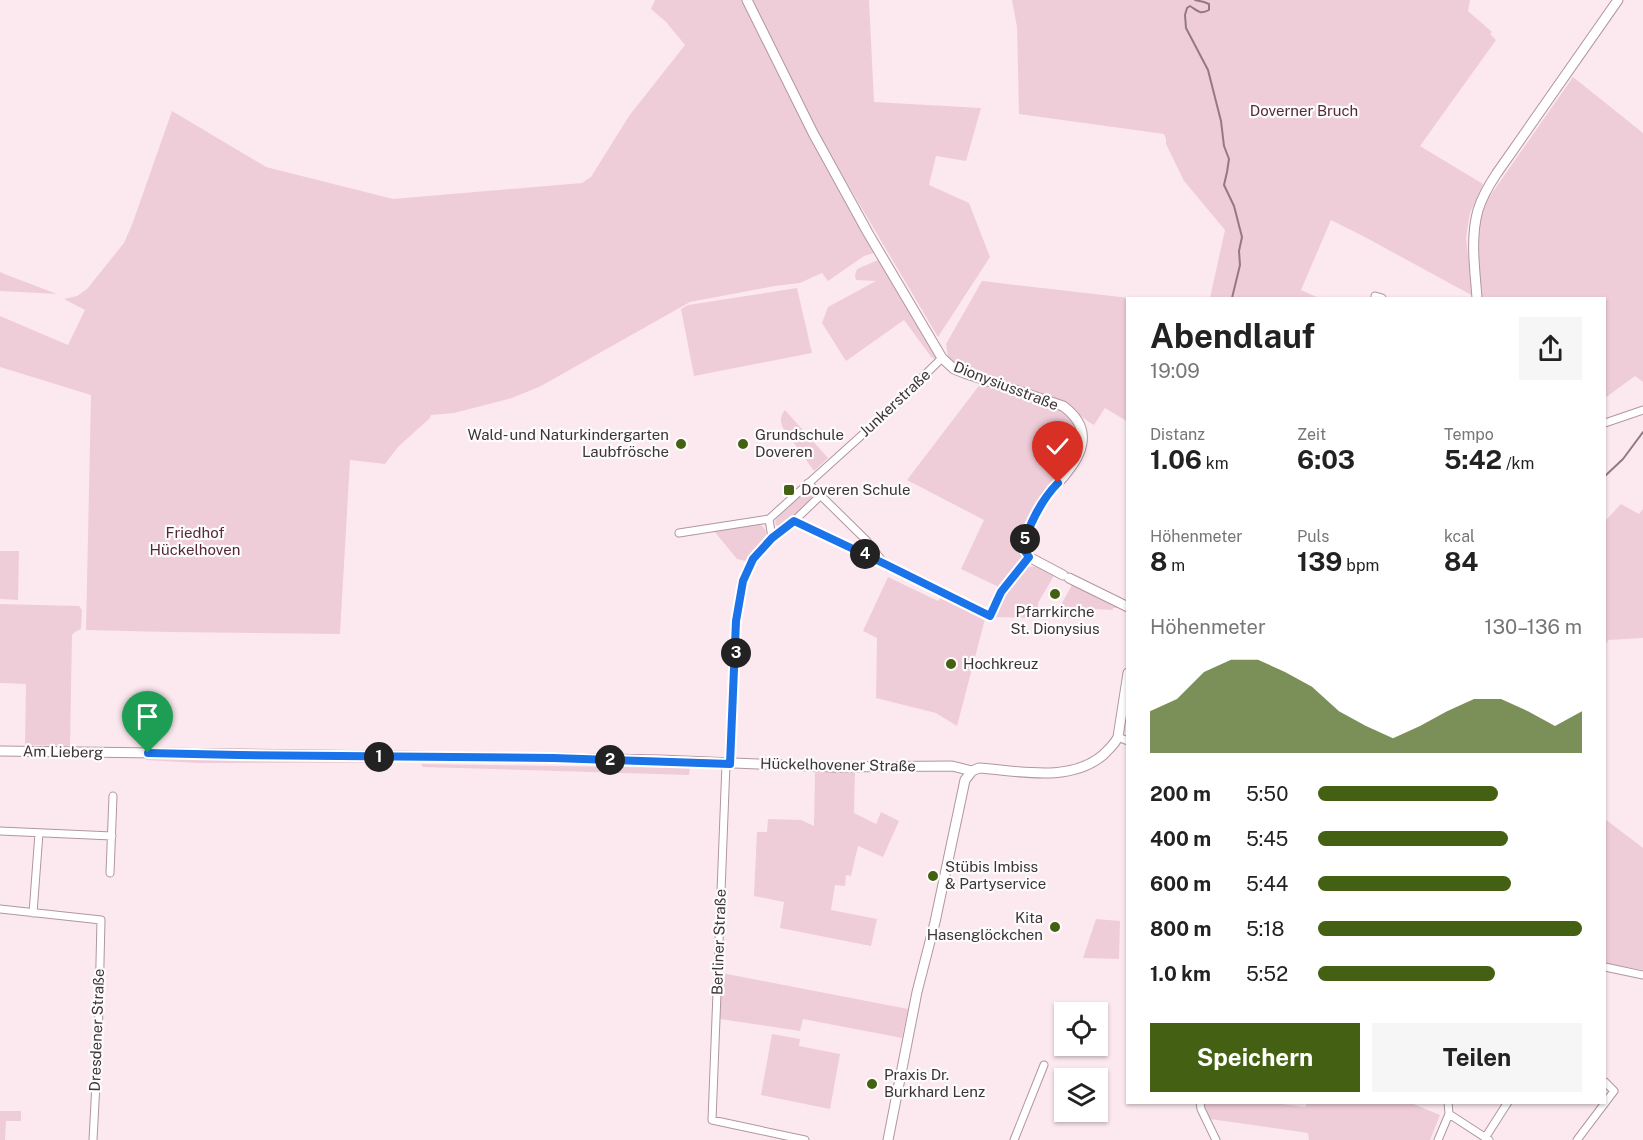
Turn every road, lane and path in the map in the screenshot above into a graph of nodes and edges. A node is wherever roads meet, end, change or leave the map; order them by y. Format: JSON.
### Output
{"nodes":[{"id":1,"x":747,"y":0,"type":"edge"},
{"id":2,"x":1618,"y":0,"type":"edge"},
{"id":3,"x":1477,"y":297,"type":"edge"},
{"id":4,"x":942,"y":358,"type":"junction"},
{"id":5,"x":1643,"y":410,"type":"edge"},
{"id":6,"x":1606,"y":423,"type":"edge"},
{"id":7,"x":808,"y":483,"type":"junction"},
{"id":8,"x":821,"y":495,"type":"junction"},
{"id":9,"x":769,"y":519,"type":"junction"},
{"id":10,"x":794,"y":521,"type":"junction"},
{"id":11,"x":679,"y":533,"type":"dead end"},
{"id":12,"x":772,"y":538,"type":"junction"},
{"id":13,"x":1029,"y":557,"type":"junction"},
{"id":14,"x":885,"y":564,"type":"junction"},
{"id":15,"x":1126,"y":606,"type":"edge"},
{"id":16,"x":1126,"y":687,"type":"edge"},
{"id":17,"x":1119,"y":737,"type":"junction"},
{"id":18,"x":1126,"y":740,"type":"edge"},
{"id":19,"x":0,"y":751,"type":"edge"},
{"id":20,"x":379,"y":757,"type":"joint"},
{"id":21,"x":728,"y":764,"type":"junction"},
{"id":22,"x":972,"y":771,"type":"junction"},
{"id":23,"x":113,"y":796,"type":"dead end"},
{"id":24,"x":0,"y":831,"type":"edge"},
{"id":25,"x":39,"y":833,"type":"junction"},
{"id":26,"x":112,"y":836,"type":"junction"},
{"id":27,"x":110,"y":873,"type":"dead end"},
{"id":28,"x":0,"y":909,"type":"edge"},
{"id":29,"x":33,"y":913,"type":"junction"},
{"id":30,"x":1606,"y":967,"type":"edge"},
{"id":31,"x":1643,"y":975,"type":"edge"},
{"id":32,"x":1044,"y":1065,"type":"dead end"},
{"id":33,"x":1606,"y":1083,"type":"edge"},
{"id":34,"x":1606,"y":1102,"type":"edge"},
{"id":35,"x":1200,"y":1104,"type":"edge"},
{"id":36,"x":1448,"y":1104,"type":"edge"},
{"id":37,"x":1507,"y":1104,"type":"edge"},
{"id":38,"x":1604,"y":1104,"type":"edge"},
{"id":39,"x":1449,"y":1114,"type":"junction"},
{"id":40,"x":1487,"y":1139,"type":"edge"},
{"id":41,"x":93,"y":1140,"type":"edge"},
{"id":42,"x":805,"y":1140,"type":"edge"},
{"id":43,"x":888,"y":1140,"type":"edge"},
{"id":44,"x":1014,"y":1140,"type":"edge"},
{"id":45,"x":1216,"y":1140,"type":"edge"},
{"id":46,"x":1438,"y":1140,"type":"edge"},
{"id":47,"x":1577,"y":1140,"type":"edge"}],
"edges":[{"from":1,"to":4,"type":"street","name":"Dionysiusstraße"},
{"from":2,"to":3,"type":"street"},
{"from":4,"to":7,"type":"street","name":"Junkerstraße"},
{"from":4,"to":13,"type":"street","name":"Dionysiusstraße"},
{"from":5,"to":6,"type":"street"},
{"from":7,"to":8,"type":"street"},
{"from":7,"to":9,"type":"street","name":"Junkerstraße"},
{"from":8,"to":10,"type":"street","name":"Berliner Straße"},
{"from":8,"to":14,"type":"street"},
{"from":9,"to":11,"type":"street"},
{"from":9,"to":12,"type":"street"},
{"from":10,"to":12,"type":"street","name":"Berliner Straße"},
{"from":10,"to":14,"type":"street"},
{"from":12,"to":21,"type":"street","name":"Berliner Straße"},
{"from":13,"to":14,"type":"street"},
{"from":13,"to":15,"type":"street"},
{"from":16,"to":17,"type":"street"},
{"from":17,"to":18,"type":"street"},
{"from":17,"to":22,"type":"street","name":"Hückelhovener Straße"},
{"from":19,"to":20,"type":"street","name":"Am Lieberg"},
{"from":20,"to":21,"type":"street","name":"Hückelhovener Straße"},
{"from":21,"to":22,"type":"street","name":"Hückelhovener Straße"},
{"from":21,"to":42,"type":"street","name":"Berliner Straße"},
{"from":22,"to":43,"type":"street"},
{"from":23,"to":26,"type":"street"},
{"from":24,"to":25,"type":"street"},
{"from":25,"to":26,"type":"street"},
{"from":25,"to":29,"type":"street"},
{"from":26,"to":27,"type":"street"},
{"from":28,"to":29,"type":"street"},
{"from":29,"to":41,"type":"street","name":"Dresdener Straße"},
{"from":30,"to":31,"type":"street"},
{"from":32,"to":44,"type":"street"},
{"from":33,"to":34,"type":"street"},
{"from":35,"to":45,"type":"street"},
{"from":36,"to":39,"type":"street"},
{"from":37,"to":40,"type":"street"},
{"from":38,"to":47,"type":"street"},
{"from":39,"to":40,"type":"street"},
{"from":39,"to":46,"type":"street"}]}
